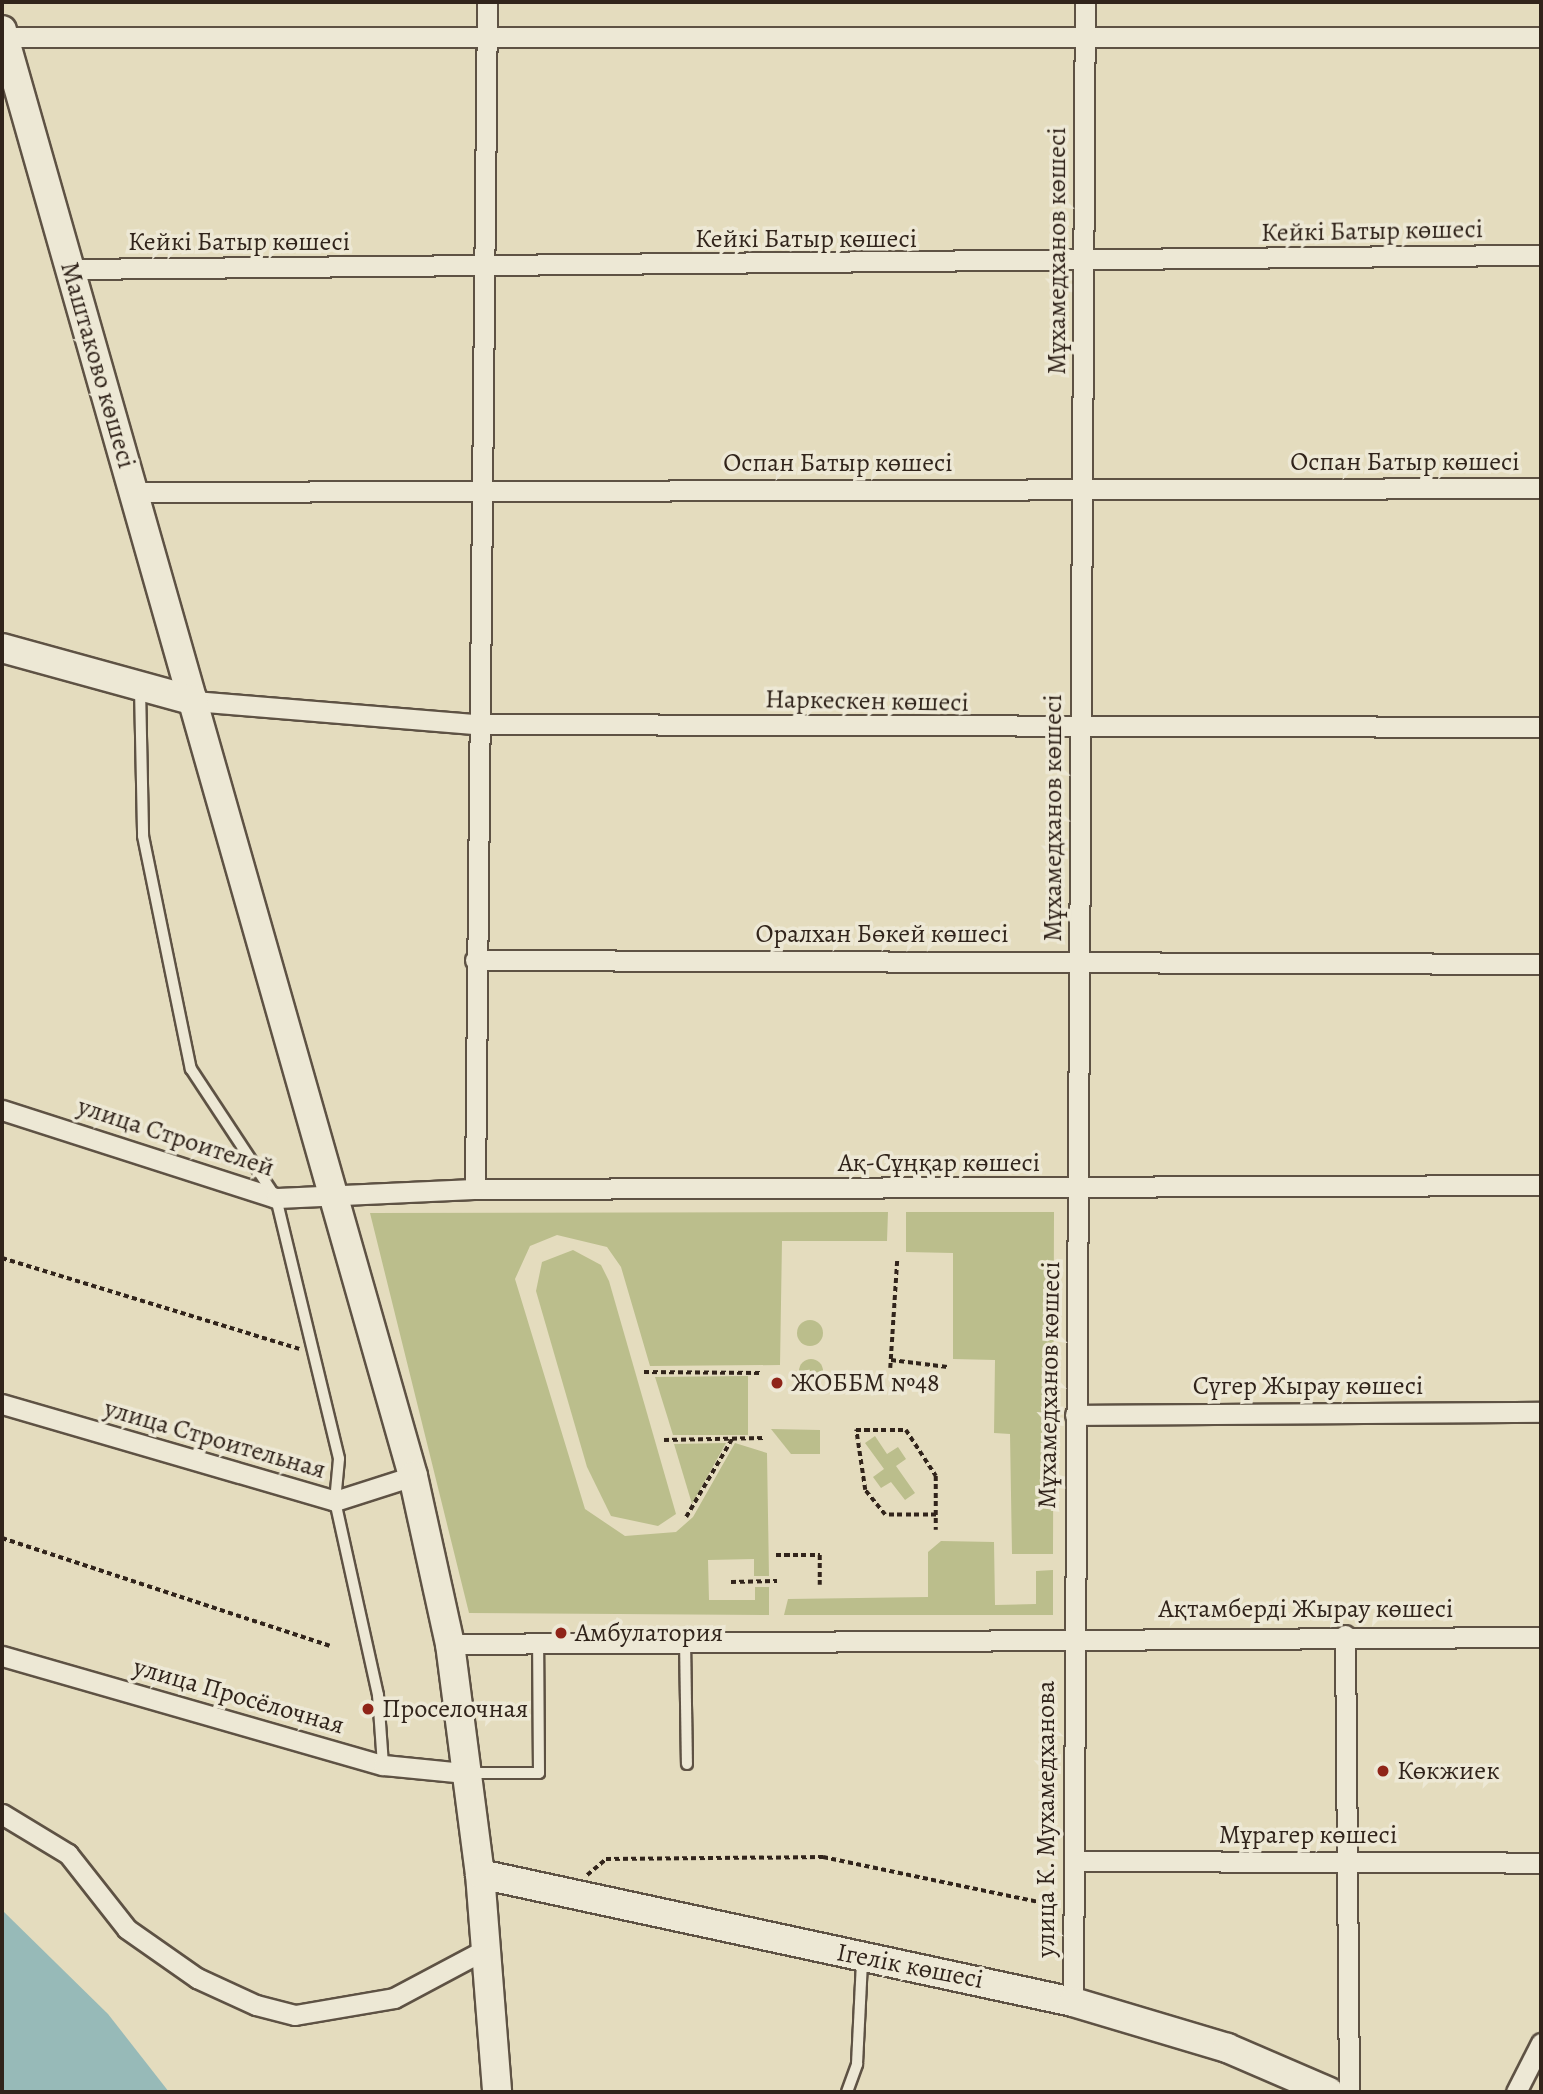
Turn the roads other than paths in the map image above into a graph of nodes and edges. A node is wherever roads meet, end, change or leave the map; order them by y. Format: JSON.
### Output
{"nodes":[{"id":1,"x":487,"y":2,"type":"edge"},
{"id":2,"x":1085,"y":2,"type":"edge"},
{"id":3,"x":3,"y":33,"type":"edge"},
{"id":4,"x":1085,"y":35,"type":"junction"},
{"id":5,"x":1541,"y":37,"type":"edge"},
{"id":6,"x":486,"y":42,"type":"junction"},
{"id":7,"x":1541,"y":255,"type":"edge"},
{"id":8,"x":1083,"y":263,"type":"junction"},
{"id":9,"x":485,"y":268,"type":"junction"},
{"id":10,"x":70,"y":269,"type":"junction"},
{"id":11,"x":1082,"y":488,"type":"junction"},
{"id":12,"x":1541,"y":488,"type":"edge"},
{"id":13,"x":480,"y":491,"type":"junction"},
{"id":14,"x":134,"y":492,"type":"junction"},
{"id":15,"x":2,"y":648,"type":"edge"},
{"id":16,"x":140,"y":688,"type":"junction"},
{"id":17,"x":194,"y":701,"type":"junction"},
{"id":18,"x":476,"y":724,"type":"junction"},
{"id":19,"x":1541,"y":727,"type":"edge"},
{"id":20,"x":1079,"y":729,"type":"junction"},
{"id":21,"x":475,"y":960,"type":"junction"},
{"id":22,"x":1079,"y":960,"type":"junction"},
{"id":23,"x":1541,"y":964,"type":"edge"},
{"id":24,"x":2,"y":1110,"type":"edge"},
{"id":25,"x":1541,"y":1185,"type":"edge"},
{"id":26,"x":475,"y":1189,"type":"junction"},
{"id":27,"x":1078,"y":1189,"type":"junction"},
{"id":28,"x":336,"y":1191,"type":"junction"},
{"id":29,"x":276,"y":1198,"type":"junction"},
{"id":30,"x":2,"y":1404,"type":"edge"},
{"id":31,"x":1541,"y":1412,"type":"edge"},
{"id":32,"x":1075,"y":1415,"type":"junction"},
{"id":33,"x":413,"y":1476,"type":"junction"},
{"id":34,"x":335,"y":1500,"type":"junction"},
{"id":35,"x":1071,"y":1635,"type":"junction"},
{"id":36,"x":1345,"y":1635,"type":"junction"},
{"id":37,"x":1541,"y":1637,"type":"edge"},
{"id":38,"x":685,"y":1639,"type":"junction"},
{"id":39,"x":538,"y":1642,"type":"junction"},
{"id":40,"x":450,"y":1644,"type":"junction"},
{"id":41,"x":2,"y":1656,"type":"edge"},
{"id":42,"x":687,"y":1764,"type":"dead end"},
{"id":43,"x":383,"y":1765,"type":"junction"},
{"id":44,"x":464,"y":1773,"type":"junction"},
{"id":45,"x":2,"y":1814,"type":"edge"},
{"id":46,"x":1074,"y":1861,"type":"junction"},
{"id":47,"x":1345,"y":1861,"type":"junction"},
{"id":48,"x":1541,"y":1863,"type":"edge"},
{"id":49,"x":480,"y":1874,"type":"junction"},
{"id":50,"x":486,"y":1949,"type":"junction"},
{"id":51,"x":862,"y":1956,"type":"junction"},
{"id":52,"x":1073,"y":2002,"type":"junction"},
{"id":53,"x":1541,"y":2043,"type":"edge"},
{"id":54,"x":497,"y":2092,"type":"edge"},
{"id":55,"x":847,"y":2092,"type":"edge"},
{"id":56,"x":1329,"y":2092,"type":"edge"},
{"id":57,"x":1349,"y":2092,"type":"edge"},
{"id":58,"x":1516,"y":2092,"type":"edge"}],
"edges":[{"from":1,"to":6,"type":"street"},
{"from":2,"to":4,"type":"street","name":"Мұхамедханов көшесі"},
{"from":3,"to":6,"type":"street"},
{"from":3,"to":10,"type":"main road","name":"Маштаково көшесі"},
{"from":4,"to":5,"type":"street"},
{"from":4,"to":6,"type":"street"},
{"from":4,"to":8,"type":"street","name":"Мұхамедханов көшесі"},
{"from":6,"to":9,"type":"street"},
{"from":7,"to":8,"type":"street","name":"Кейкі Батыр көшесі"},
{"from":8,"to":9,"type":"street","name":"Кейкі Батыр көшесі"},
{"from":8,"to":11,"type":"street","name":"Мұхамедханов көшесі"},
{"from":9,"to":10,"type":"street","name":"Кейкі Батыр көшесі"},
{"from":9,"to":13,"type":"street"},
{"from":10,"to":14,"type":"main road","name":"Маштаково көшесі"},
{"from":11,"to":12,"type":"street","name":"Оспан Батыр көшесі"},
{"from":11,"to":13,"type":"street","name":"Оспан Батыр көшесі"},
{"from":11,"to":20,"type":"street","name":"Мұхамедханов көшесі"},
{"from":13,"to":14,"type":"street","name":"Оспан Батыр көшесі"},
{"from":13,"to":18,"type":"street"},
{"from":14,"to":17,"type":"main road","name":"Маштаково көшесі"},
{"from":15,"to":16,"type":"main road"},
{"from":16,"to":17,"type":"main road"},
{"from":16,"to":29,"type":"lane"},
{"from":17,"to":18,"type":"street","name":"Наркескен көшесі"},
{"from":17,"to":28,"type":"main road","name":"Маштаково көшесі"},
{"from":18,"to":20,"type":"street","name":"Наркескен көшесі"},
{"from":18,"to":21,"type":"street"},
{"from":19,"to":20,"type":"street","name":"Наркескен көшесі"},
{"from":20,"to":22,"type":"street","name":"Мұхамедханов көшесі"},
{"from":21,"to":22,"type":"street","name":"Оралхан Бөкей көшесі"},
{"from":21,"to":26,"type":"street"},
{"from":22,"to":23,"type":"street","name":"Оралхан Бөкей көшесі"},
{"from":22,"to":27,"type":"street","name":"Мұхамедханов көшесі"},
{"from":24,"to":29,"type":"street","name":"улица Строителей"},
{"from":25,"to":27,"type":"street","name":"Ақ-Сұңқар көшесі"},
{"from":26,"to":27,"type":"street","name":"Ақ-Сұңқар көшесі"},
{"from":26,"to":28,"type":"street","name":"Ақ-Сұңқар көшесі"},
{"from":27,"to":32,"type":"street","name":"Мұхамедханов көшесі"},
{"from":28,"to":29,"type":"street","name":"улица Строителей"},
{"from":28,"to":33,"type":"main road","name":"Маштаково көшесі"},
{"from":29,"to":34,"type":"lane"},
{"from":30,"to":34,"type":"street","name":"улица Строительная"},
{"from":31,"to":32,"type":"street","name":"Сүгер Жырау көшесі"},
{"from":32,"to":35,"type":"street","name":"Мұхамедханов көшесі"},
{"from":33,"to":34,"type":"street","name":"улица Строительная"},
{"from":33,"to":40,"type":"main road","name":"Маштаково көшесі"},
{"from":34,"to":43,"type":"lane"},
{"from":35,"to":36,"type":"street","name":"Ақтамберді Жырау көшесі"},
{"from":35,"to":38,"type":"street","name":"Ақтамберді Жырау көшесі"},
{"from":35,"to":46,"type":"street","name":"улица К. Мухамедханова"},
{"from":36,"to":37,"type":"street","name":"Ақтамберді Жырау көшесі"},
{"from":36,"to":47,"type":"street"},
{"from":38,"to":39,"type":"street","name":"Ақтамберді Жырау көшесі"},
{"from":38,"to":42,"type":"lane"},
{"from":39,"to":40,"type":"street","name":"Ақтамберді Жырау көшесі"},
{"from":39,"to":44,"type":"lane"},
{"from":40,"to":44,"type":"main road","name":"Маштаково көшесі"},
{"from":41,"to":43,"type":"street","name":"улица Просёлочная"},
{"from":43,"to":44,"type":"street","name":"улица Просёлочная"},
{"from":44,"to":49,"type":"main road","name":"Маштаково көшесі"},
{"from":45,"to":50,"type":"street"},
{"from":46,"to":47,"type":"street","name":"Мұрагер көшесі"},
{"from":46,"to":52,"type":"street","name":"улица К. Мухамедханова"},
{"from":47,"to":48,"type":"street","name":"Мұрагер көшесі"},
{"from":47,"to":57,"type":"street"},
{"from":49,"to":50,"type":"main road","name":"Маштаково көшесі"},
{"from":49,"to":51,"type":"main road","name":"Ігелік көшесі"},
{"from":50,"to":54,"type":"main road","name":"Маштаково көшесі"},
{"from":51,"to":52,"type":"main road","name":"Ігелік көшесі"},
{"from":51,"to":55,"type":"lane"},
{"from":52,"to":56,"type":"main road","name":"Ігелік көшесі"},
{"from":53,"to":58,"type":"street"}]}
